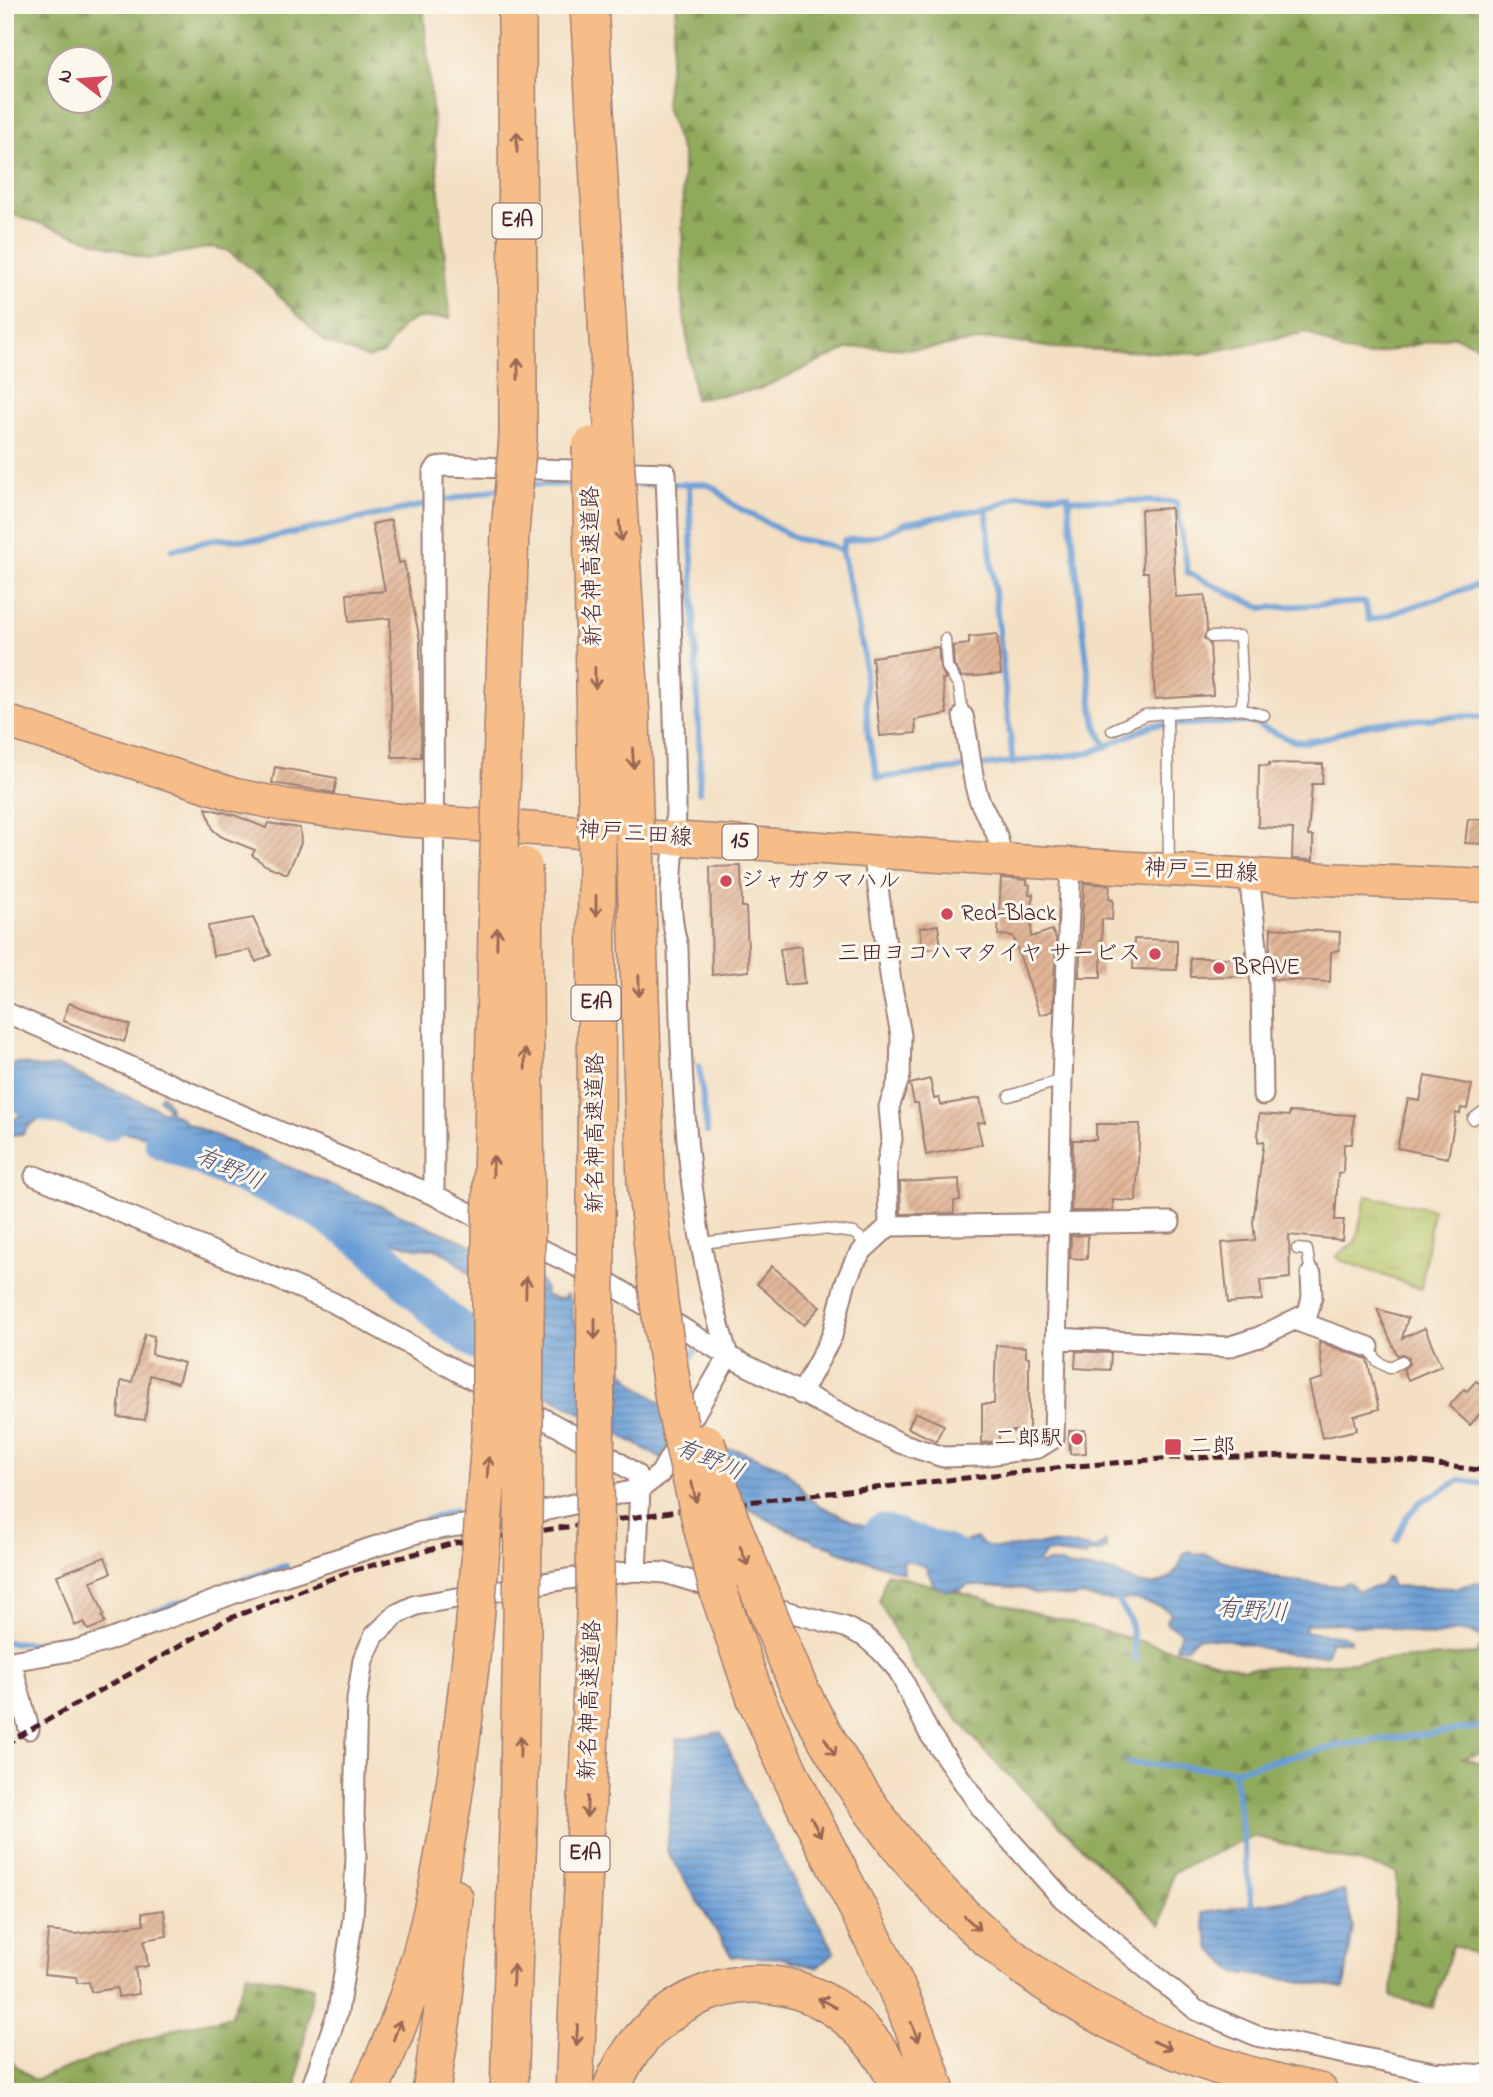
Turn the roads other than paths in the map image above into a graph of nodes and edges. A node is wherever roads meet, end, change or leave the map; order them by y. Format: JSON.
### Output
{"nodes":[{"id":1,"x":517,"y":5,"type":"edge"},
{"id":2,"x":584,"y":5,"type":"edge"},
{"id":3,"x":589,"y":5,"type":"edge"},
{"id":4,"x":600,"y":389,"type":"junction"},
{"id":5,"x":518,"y":438,"type":"junction"},
{"id":6,"x":1211,"y":638,"type":"dead end"},
{"id":7,"x":945,"y":639,"type":"dead end"},
{"id":8,"x":1240,"y":709,"type":"junction"},
{"id":9,"x":1167,"y":713,"type":"junction"},
{"id":10,"x":1264,"y":715,"type":"dead end"},
{"id":11,"x":964,"y":716,"type":"joint"},
{"id":12,"x":5,"y":721,"type":"edge"},
{"id":13,"x":1112,"y":730,"type":"dead end"},
{"id":14,"x":432,"y":822,"type":"junction"},
{"id":15,"x":673,"y":838,"type":"junction"},
{"id":16,"x":873,"y":851,"type":"junction"},
{"id":17,"x":1000,"y":860,"type":"junction"},
{"id":18,"x":1071,"y":864,"type":"junction"},
{"id":19,"x":1169,"y":870,"type":"junction"},
{"id":20,"x":1248,"y":874,"type":"junction"},
{"id":21,"x":1488,"y":886,"type":"edge"},
{"id":22,"x":5,"y":1012,"type":"edge"},
{"id":23,"x":1062,"y":1080,"type":"junction"},
{"id":24,"x":1263,"y":1095,"type":"dead end"},
{"id":25,"x":1009,"y":1096,"type":"dead end"},
{"id":26,"x":1488,"y":1108,"type":"edge"},
{"id":27,"x":1473,"y":1119,"type":"dead end"},
{"id":28,"x":35,"y":1176,"type":"dead end"},
{"id":29,"x":646,"y":1182,"type":"junction"},
{"id":30,"x":434,"y":1195,"type":"junction"},
{"id":31,"x":1059,"y":1222,"type":"junction"},
{"id":32,"x":1170,"y":1222,"type":"dead end"},
{"id":33,"x":889,"y":1226,"type":"junction"},
{"id":34,"x":701,"y":1243,"type":"junction"},
{"id":35,"x":869,"y":1245,"type":"junction"},
{"id":36,"x":1297,"y":1249,"type":"dead end"},
{"id":37,"x":1311,"y":1274,"type":"joint"},
{"id":38,"x":1297,"y":1321,"type":"junction"},
{"id":39,"x":1056,"y":1338,"type":"junction"},
{"id":40,"x":1369,"y":1347,"type":"joint"},
{"id":41,"x":1402,"y":1360,"type":"dead end"},
{"id":42,"x":724,"y":1362,"type":"junction"},
{"id":43,"x":801,"y":1394,"type":"junction"},
{"id":44,"x":640,"y":1489,"type":"junction"},
{"id":45,"x":636,"y":1571,"type":"junction"},
{"id":46,"x":474,"y":1633,"type":"junction"},
{"id":47,"x":8,"y":1661,"type":"edge"},
{"id":48,"x":30,"y":1729,"type":"dead end"},
{"id":49,"x":1488,"y":2075,"type":"edge"},
{"id":50,"x":310,"y":2092,"type":"edge"},
{"id":51,"x":368,"y":2092,"type":"edge"},
{"id":52,"x":431,"y":2092,"type":"edge"},
{"id":53,"x":509,"y":2092,"type":"edge"},
{"id":54,"x":574,"y":2092,"type":"edge"},
{"id":55,"x":610,"y":2092,"type":"edge"},
{"id":56,"x":899,"y":2092,"type":"edge"},
{"id":57,"x":936,"y":2092,"type":"edge"},
{"id":58,"x":1319,"y":2092,"type":"edge"}],
"edges":[{"from":5,"to":1,"type":"highway","number":"E1A","one_way":true},
{"from":2,"to":4,"type":"highway","name":"新名神高速道路","number":"E1A"},
{"from":3,"to":4,"type":"highway"},
{"from":4,"to":29,"type":"highway","one_way":true,"bridge":true},
{"from":4,"to":54,"type":"highway","name":"新名神高速道路","number":"E1A","one_way":true,"bridge":true},
{"from":46,"to":5,"type":"highway","one_way":true,"bridge":true},
{"from":53,"to":5,"type":"highway","number":"E1A","one_way":true,"bridge":true},
{"from":6,"to":8,"type":"lane"},
{"from":7,"to":11,"type":"lane"},
{"from":8,"to":9,"type":"lane"},
{"from":8,"to":10,"type":"lane"},
{"from":9,"to":13,"type":"lane"},
{"from":9,"to":19,"type":"lane"},
{"from":11,"to":17,"type":"street"},
{"from":12,"to":14,"type":"main road","name":"神戸三田線","number":"15"},
{"from":14,"to":15,"type":"main road","name":"神戸三田線","number":"15"},
{"from":14,"to":15,"type":"street"},
{"from":14,"to":30,"type":"street"},
{"from":15,"to":16,"type":"main road","name":"神戸三田線","number":"15"},
{"from":15,"to":34,"type":"street"},
{"from":16,"to":17,"type":"main road","name":"神戸三田線","number":"15"},
{"from":16,"to":33,"type":"street"},
{"from":17,"to":18,"type":"main road","name":"神戸三田線","number":"15"},
{"from":18,"to":19,"type":"main road","name":"神戸三田線","number":"15"},
{"from":18,"to":23,"type":"street"},
{"from":19,"to":20,"type":"main road","name":"神戸三田線","number":"15"},
{"from":20,"to":21,"type":"main road","name":"神戸三田線","number":"15"},
{"from":20,"to":24,"type":"street"},
{"from":22,"to":30,"type":"street"},
{"from":23,"to":25,"type":"lane"},
{"from":23,"to":31,"type":"street"},
{"from":26,"to":27,"type":"lane"},
{"from":28,"to":44,"type":"street"},
{"from":29,"to":57,"type":"highway","one_way":true,"bridge":true},
{"from":29,"to":58,"type":"highway","one_way":true,"bridge":true},
{"from":30,"to":42,"type":"street"},
{"from":31,"to":32,"type":"street"},
{"from":31,"to":33,"type":"street"},
{"from":31,"to":39,"type":"street"},
{"from":33,"to":35,"type":"street"},
{"from":34,"to":35,"type":"lane"},
{"from":34,"to":42,"type":"street"},
{"from":35,"to":43,"type":"street"},
{"from":36,"to":37,"type":"lane"},
{"from":37,"to":38,"type":"street"},
{"from":38,"to":39,"type":"street"},
{"from":38,"to":40,"type":"street"},
{"from":39,"to":43,"type":"street"},
{"from":40,"to":41,"type":"lane"},
{"from":42,"to":43,"type":"street"},
{"from":42,"to":44,"type":"street"},
{"from":44,"to":45,"type":"street"},
{"from":44,"to":47,"type":"street"},
{"from":45,"to":49,"type":"street"},
{"from":45,"to":50,"type":"street"},
{"from":51,"to":46,"type":"highway","one_way":true},
{"from":46,"to":52,"type":"highway"},
{"from":47,"to":48,"type":"street"},
{"from":56,"to":55,"type":"highway","one_way":true}]}
